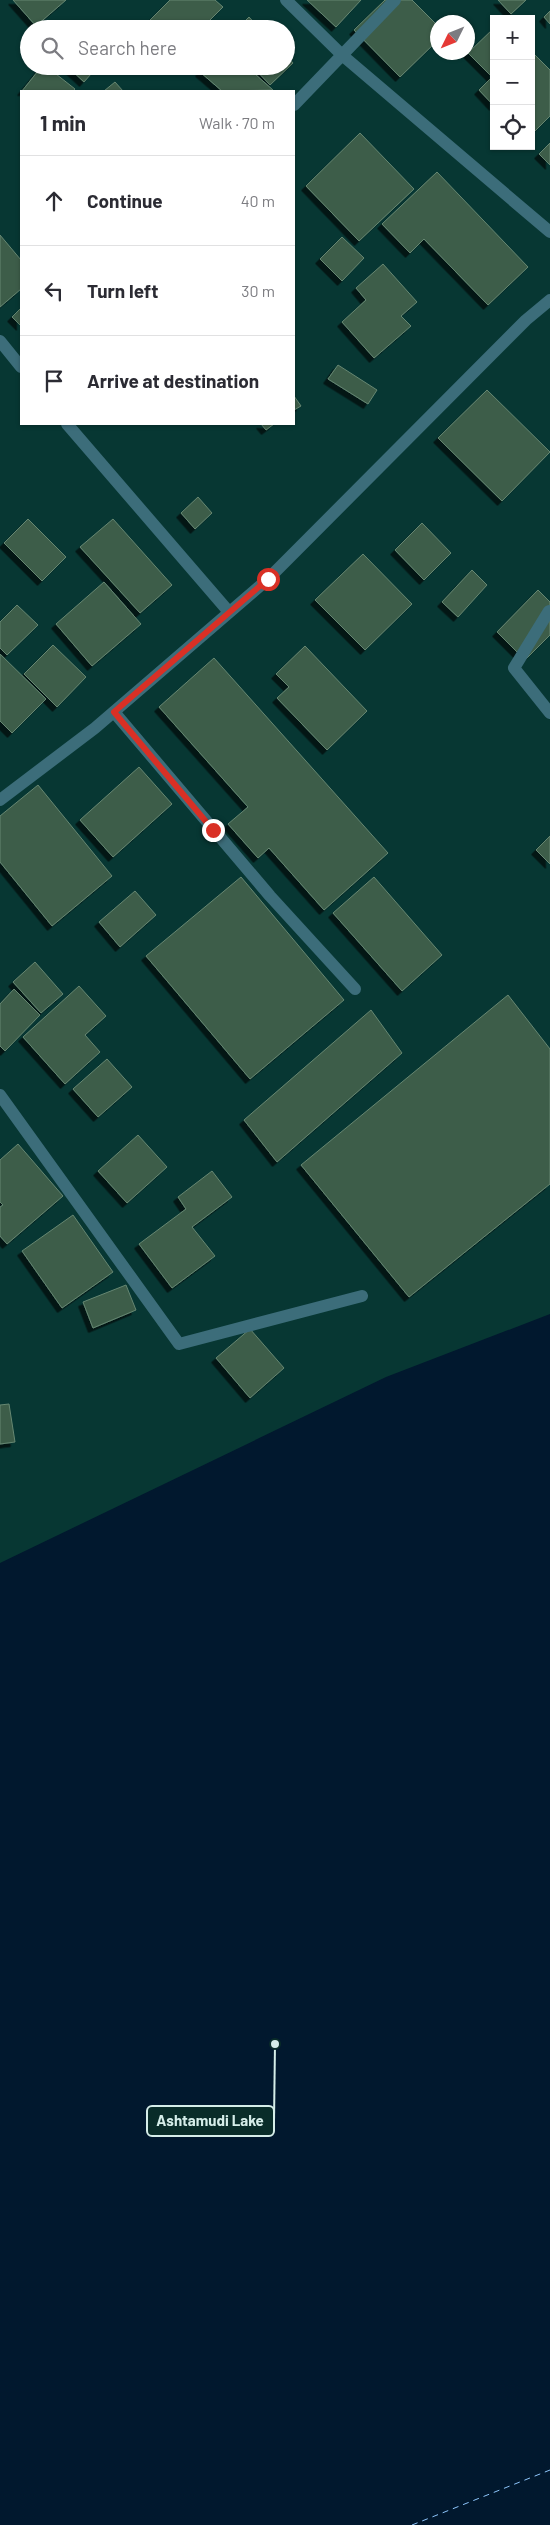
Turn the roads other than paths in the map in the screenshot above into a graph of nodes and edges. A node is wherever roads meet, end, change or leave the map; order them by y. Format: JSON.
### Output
{"nodes":[{"id":1,"x":286,"y":0,"type":"edge"},
{"id":2,"x":396,"y":0,"type":"edge"},
{"id":3,"x":342,"y":55,"type":"junction"},
{"id":4,"x":295,"y":105,"type":"edge"},
{"id":5,"x":550,"y":232,"type":"edge"},
{"id":6,"x":550,"y":300,"type":"edge"},
{"id":7,"x":0,"y":341,"type":"edge"},
{"id":8,"x":20,"y":366,"type":"edge"},
{"id":9,"x":68,"y":425,"type":"edge"},
{"id":10,"x":549,"y":611,"type":"edge"},
{"id":11,"x":229,"y":612,"type":"junction"},
{"id":12,"x":114,"y":712,"type":"junction"},
{"id":13,"x":550,"y":713,"type":"edge"},
{"id":14,"x":0,"y":800,"type":"edge"},
{"id":15,"x":355,"y":989,"type":"dead end"},
{"id":16,"x":0,"y":1095,"type":"edge"},
{"id":17,"x":362,"y":1296,"type":"dead end"}],
"edges":[{"from":1,"to":3,"type":"street"},
{"from":2,"to":3,"type":"street"},
{"from":3,"to":4,"type":"street"},
{"from":3,"to":5,"type":"street"},
{"from":6,"to":11,"type":"street"},
{"from":7,"to":8,"type":"street"},
{"from":9,"to":11,"type":"street"},
{"from":10,"to":13,"type":"street"},
{"from":11,"to":12,"type":"street"},
{"from":12,"to":14,"type":"street"},
{"from":12,"to":15,"type":"street"},
{"from":16,"to":17,"type":"street"}]}
